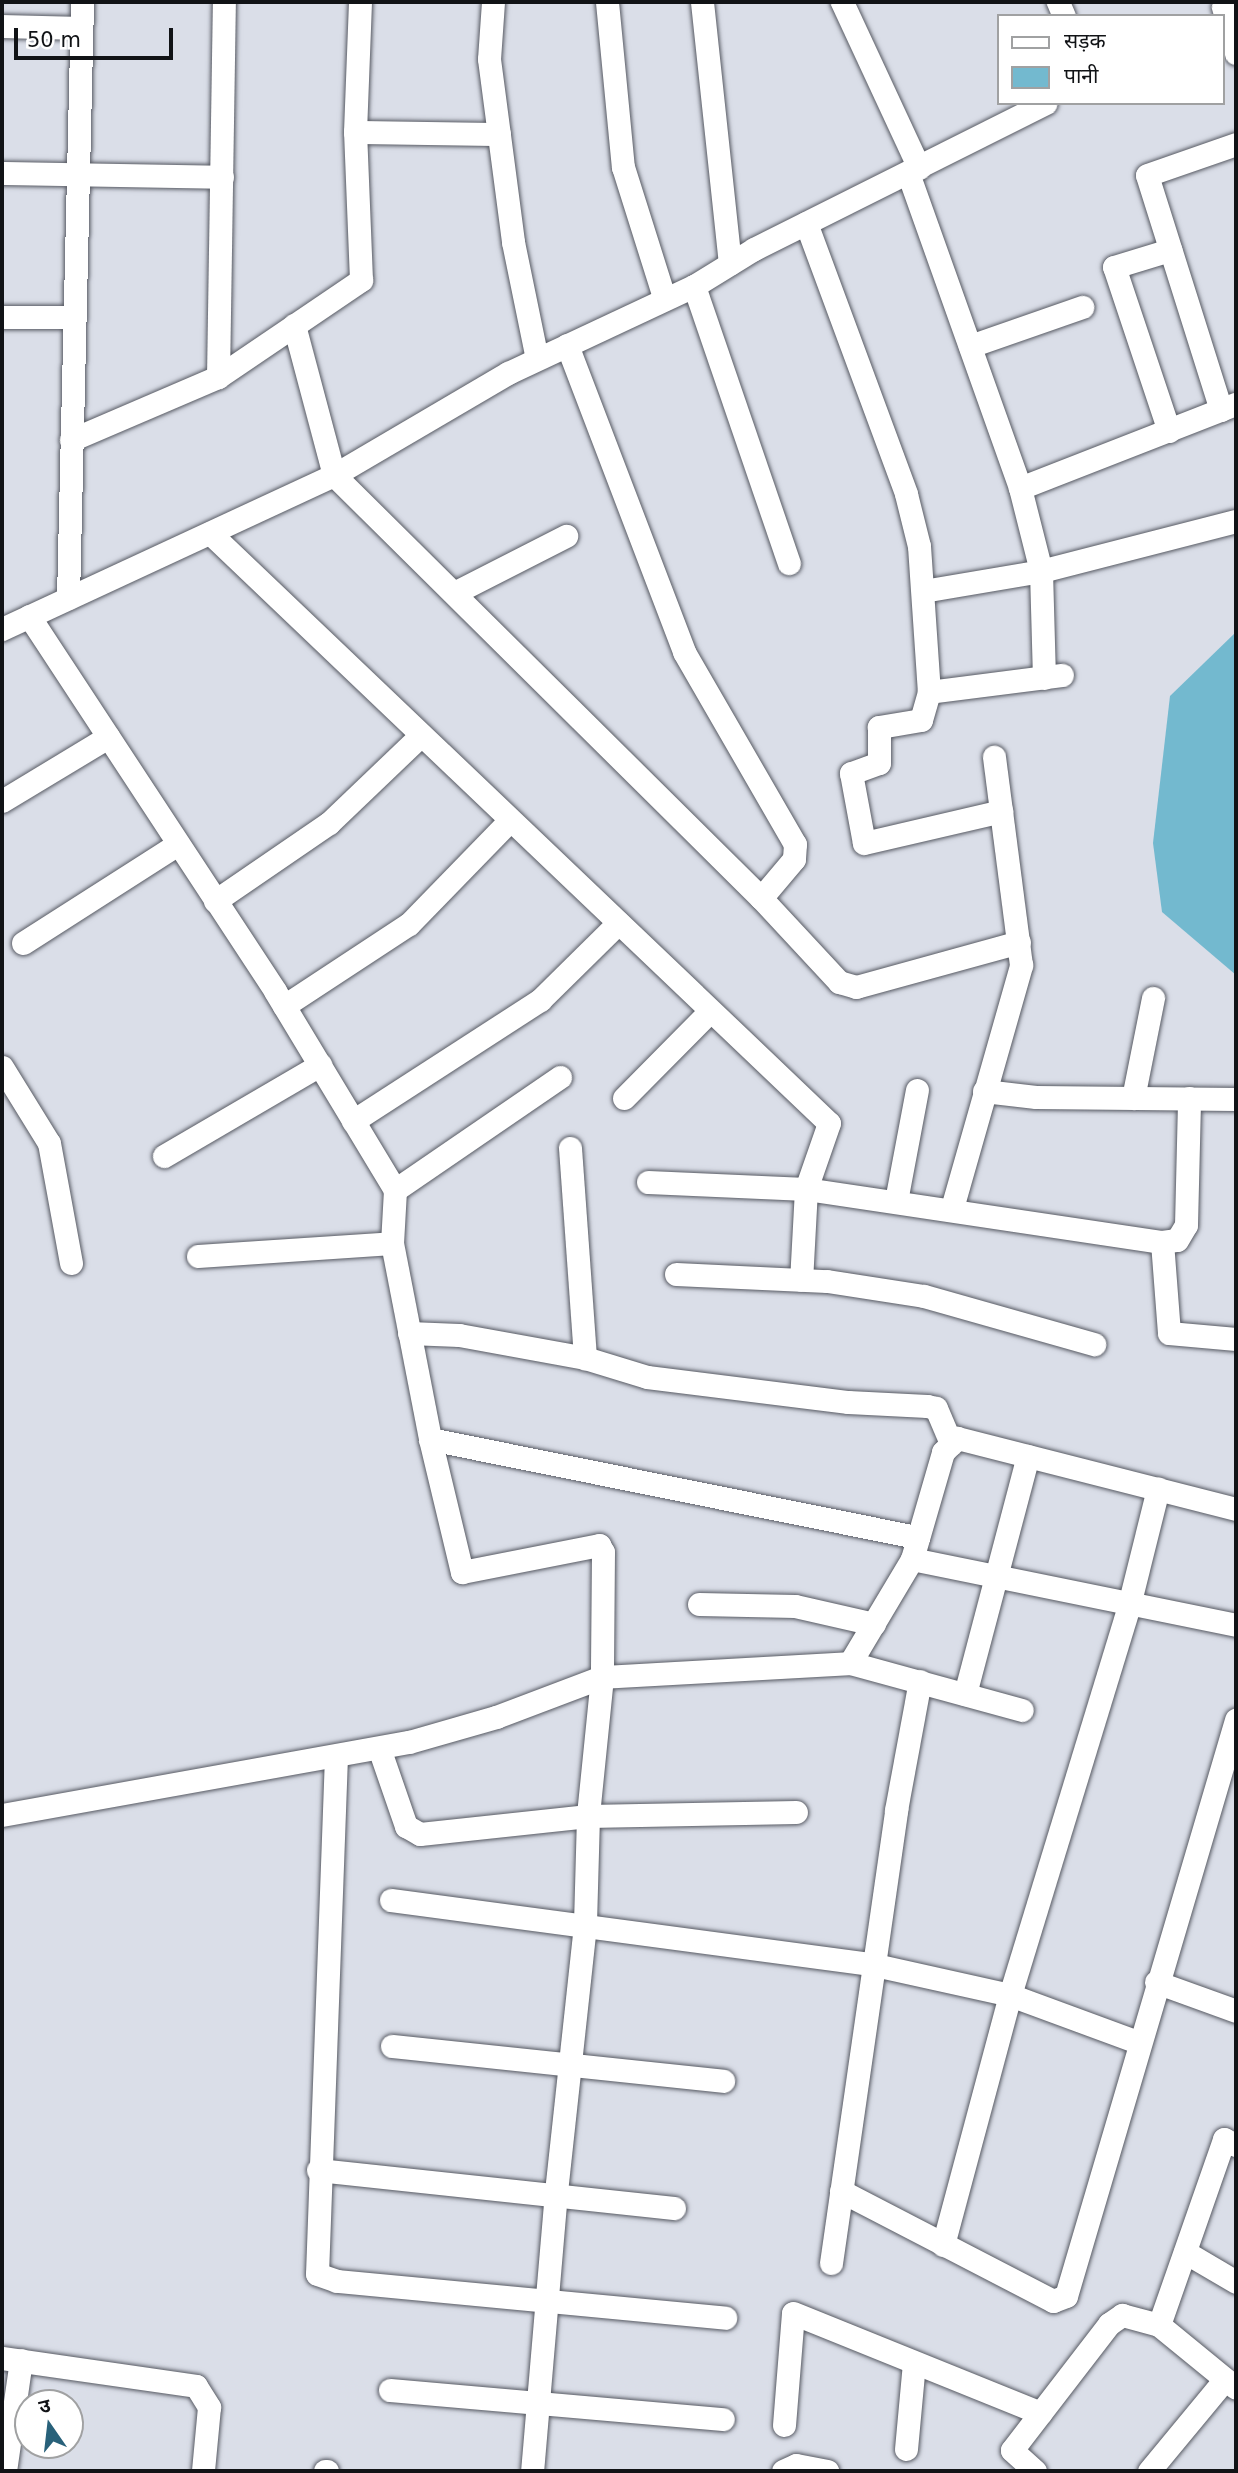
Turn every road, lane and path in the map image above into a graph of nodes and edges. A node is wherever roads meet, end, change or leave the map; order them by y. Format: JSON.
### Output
{"nodes":[{"id":1,"x":82,"y":2,"type":"edge"},
{"id":2,"x":224,"y":2,"type":"edge"},
{"id":3,"x":360,"y":2,"type":"edge"},
{"id":4,"x":493,"y":2,"type":"edge"},
{"id":5,"x":607,"y":2,"type":"edge"},
{"id":6,"x":702,"y":2,"type":"edge"},
{"id":7,"x":842,"y":2,"type":"edge"},
{"id":8,"x":1224,"y":19,"type":"edge"},
{"id":9,"x":2,"y":26,"type":"edge"},
{"id":10,"x":81,"y":28,"type":"junction"},
{"id":11,"x":1236,"y":53,"type":"edge"},
{"id":12,"x":1042,"y":105,"type":"edge"},
{"id":13,"x":355,"y":132,"type":"junction"},
{"id":14,"x":499,"y":134,"type":"junction"},
{"id":15,"x":1236,"y":144,"type":"edge"},
{"id":16,"x":914,"y":170,"type":"junction"},
{"id":17,"x":2,"y":173,"type":"edge"},
{"id":18,"x":78,"y":174,"type":"junction"},
{"id":19,"x":222,"y":177,"type":"junction"},
{"id":20,"x":806,"y":223,"type":"junction"},
{"id":21,"x":1170,"y":250,"type":"junction"},
{"id":22,"x":730,"y":264,"type":"junction"},
{"id":23,"x":694,"y":286,"type":"junction"},
{"id":24,"x":664,"y":297,"type":"junction"},
{"id":25,"x":1082,"y":307,"type":"dead end"},
{"id":26,"x":2,"y":317,"type":"edge"},
{"id":27,"x":74,"y":317,"type":"junction"},
{"id":28,"x":295,"y":326,"type":"junction"},
{"id":29,"x":567,"y":345,"type":"junction"},
{"id":30,"x":970,"y":346,"type":"junction"},
{"id":31,"x":537,"y":359,"type":"junction"},
{"id":32,"x":218,"y":377,"type":"junction"},
{"id":33,"x":1229,"y":407,"type":"edge"},
{"id":34,"x":1169,"y":430,"type":"junction"},
{"id":35,"x":71,"y":440,"type":"junction"},
{"id":36,"x":334,"y":475,"type":"junction"},
{"id":37,"x":1020,"y":488,"type":"junction"},
{"id":38,"x":1236,"y":521,"type":"edge"},
{"id":39,"x":210,"y":533,"type":"junction"},
{"id":40,"x":566,"y":536,"type":"dead end"},
{"id":41,"x":789,"y":563,"type":"dead end"},
{"id":42,"x":1041,"y":572,"type":"junction"},
{"id":43,"x":923,"y":591,"type":"junction"},
{"id":44,"x":454,"y":593,"type":"junction"},
{"id":45,"x":68,"y":598,"type":"junction"},
{"id":46,"x":29,"y":616,"type":"junction"},
{"id":47,"x":2,"y":629,"type":"edge"},
{"id":48,"x":929,"y":692,"type":"junction"},
{"id":49,"x":421,"y":736,"type":"junction"},
{"id":50,"x":108,"y":737,"type":"junction"},
{"id":51,"x":994,"y":757,"type":"dead end"},
{"id":52,"x":2,"y":801,"type":"edge"},
{"id":53,"x":1001,"y":811,"type":"junction"},
{"id":54,"x":509,"y":821,"type":"junction"},
{"id":55,"x":178,"y":844,"type":"junction"},
{"id":56,"x":761,"y":898,"type":"junction"},
{"id":57,"x":215,"y":901,"type":"junction"},
{"id":58,"x":618,"y":923,"type":"junction"},
{"id":59,"x":1019,"y":942,"type":"junction"},
{"id":60,"x":23,"y":943,"type":"dead end"},
{"id":61,"x":1153,"y":998,"type":"dead end"},
{"id":62,"x":284,"y":1006,"type":"junction"},
{"id":63,"x":710,"y":1011,"type":"junction"},
{"id":64,"x":320,"y":1065,"type":"junction"},
{"id":65,"x":2,"y":1068,"type":"edge"},
{"id":66,"x":560,"y":1077,"type":"dead end"},
{"id":67,"x":917,"y":1090,"type":"dead end"},
{"id":68,"x":984,"y":1091,"type":"junction"},
{"id":69,"x":624,"y":1098,"type":"dead end"},
{"id":70,"x":1133,"y":1098,"type":"junction"},
{"id":71,"x":1189,"y":1098,"type":"junction"},
{"id":72,"x":1236,"y":1099,"type":"edge"},
{"id":73,"x":353,"y":1121,"type":"junction"},
{"id":74,"x":570,"y":1148,"type":"dead end"},
{"id":75,"x":164,"y":1156,"type":"dead end"},
{"id":76,"x":648,"y":1182,"type":"dead end"},
{"id":77,"x":395,"y":1189,"type":"junction"},
{"id":78,"x":806,"y":1189,"type":"junction"},
{"id":79,"x":896,"y":1201,"type":"junction"},
{"id":80,"x":952,"y":1208,"type":"junction"},
{"id":81,"x":1161,"y":1242,"type":"junction"},
{"id":82,"x":391,"y":1243,"type":"junction"},
{"id":83,"x":198,"y":1256,"type":"dead end"},
{"id":84,"x":71,"y":1263,"type":"dead end"},
{"id":85,"x":676,"y":1274,"type":"dead end"},
{"id":86,"x":801,"y":1280,"type":"junction"},
{"id":87,"x":409,"y":1333,"type":"junction"},
{"id":88,"x":1236,"y":1339,"type":"edge"},
{"id":89,"x":1094,"y":1344,"type":"dead end"},
{"id":90,"x":585,"y":1358,"type":"junction"},
{"id":91,"x":430,"y":1439,"type":"junction"},
{"id":92,"x":951,"y":1444,"type":"junction"},
{"id":93,"x":1028,"y":1456,"type":"junction"},
{"id":94,"x":1157,"y":1489,"type":"junction"},
{"id":95,"x":1236,"y":1509,"type":"edge"},
{"id":96,"x":915,"y":1548,"type":"junction"},
{"id":97,"x":994,"y":1577,"type":"junction"},
{"id":98,"x":699,"y":1604,"type":"dead end"},
{"id":99,"x":1129,"y":1605,"type":"junction"},
{"id":100,"x":874,"y":1624,"type":"junction"},
{"id":101,"x":1236,"y":1625,"type":"edge"},
{"id":102,"x":850,"y":1663,"type":"junction"},
{"id":103,"x":602,"y":1676,"type":"junction"},
{"id":104,"x":920,"y":1681,"type":"junction"},
{"id":105,"x":965,"y":1694,"type":"junction"},
{"id":106,"x":1022,"y":1710,"type":"dead end"},
{"id":107,"x":1236,"y":1720,"type":"edge"},
{"id":108,"x":379,"y":1748,"type":"junction"},
{"id":109,"x":337,"y":1756,"type":"junction"},
{"id":110,"x":796,"y":1812,"type":"dead end"},
{"id":111,"x":2,"y":1815,"type":"edge"},
{"id":112,"x":587,"y":1815,"type":"junction"},
{"id":113,"x":391,"y":1900,"type":"dead end"},
{"id":114,"x":585,"y":1925,"type":"junction"},
{"id":115,"x":875,"y":1965,"type":"junction"},
{"id":116,"x":1156,"y":1982,"type":"junction"},
{"id":117,"x":1010,"y":1995,"type":"junction"},
{"id":118,"x":1236,"y":2011,"type":"edge"},
{"id":119,"x":1138,"y":2042,"type":"junction"},
{"id":120,"x":392,"y":2046,"type":"dead end"},
{"id":121,"x":570,"y":2064,"type":"junction"},
{"id":122,"x":723,"y":2081,"type":"dead end"},
{"id":123,"x":1236,"y":2145,"type":"edge"},
{"id":124,"x":318,"y":2171,"type":"junction"},
{"id":125,"x":841,"y":2191,"type":"junction"},
{"id":126,"x":556,"y":2192,"type":"junction"},
{"id":127,"x":674,"y":2208,"type":"dead end"},
{"id":128,"x":943,"y":2245,"type":"junction"},
{"id":129,"x":1185,"y":2252,"type":"junction"},
{"id":130,"x":831,"y":2263,"type":"dead end"},
{"id":131,"x":1236,"y":2282,"type":"edge"},
{"id":132,"x":547,"y":2301,"type":"junction"},
{"id":133,"x":725,"y":2318,"type":"dead end"},
{"id":134,"x":1159,"y":2325,"type":"junction"},
{"id":135,"x":11,"y":2359,"type":"edge"},
{"id":136,"x":914,"y":2362,"type":"junction"},
{"id":137,"x":1230,"y":2384,"type":"edge"},
{"id":138,"x":390,"y":2390,"type":"dead end"},
{"id":139,"x":538,"y":2403,"type":"junction"},
{"id":140,"x":1041,"y":2413,"type":"junction"},
{"id":141,"x":723,"y":2419,"type":"dead end"},
{"id":142,"x":784,"y":2426,"type":"dead end"},
{"id":143,"x":906,"y":2449,"type":"dead end"},
{"id":144,"x":5,"y":2471,"type":"edge"},
{"id":145,"x":203,"y":2471,"type":"edge"},
{"id":146,"x":532,"y":2471,"type":"edge"},
{"id":147,"x":783,"y":2471,"type":"edge"},
{"id":148,"x":827,"y":2471,"type":"edge"},
{"id":149,"x":1035,"y":2471,"type":"edge"},
{"id":150,"x":1149,"y":2471,"type":"edge"}],
"edges":[{"from":1,"to":10,"type":"street"},
{"from":2,"to":19,"type":"street"},
{"from":3,"to":13,"type":"street"},
{"from":4,"to":14,"type":"street"},
{"from":5,"to":24,"type":"street"},
{"from":6,"to":22,"type":"street"},
{"from":7,"to":16,"type":"street"},
{"from":8,"to":11,"type":"street"},
{"from":9,"to":10,"type":"street"},
{"from":10,"to":18,"type":"street"},
{"from":12,"to":16,"type":"street"},
{"from":13,"to":14,"type":"street"},
{"from":13,"to":28,"type":"street"},
{"from":14,"to":31,"type":"street"},
{"from":15,"to":21,"type":"street"},
{"from":16,"to":20,"type":"street"},
{"from":16,"to":30,"type":"street"},
{"from":17,"to":18,"type":"street"},
{"from":18,"to":19,"type":"street"},
{"from":18,"to":27,"type":"street"},
{"from":19,"to":32,"type":"street"},
{"from":20,"to":22,"type":"street"},
{"from":20,"to":43,"type":"street"},
{"from":21,"to":33,"type":"street"},
{"from":21,"to":34,"type":"street"},
{"from":22,"to":23,"type":"street"},
{"from":23,"to":24,"type":"street"},
{"from":23,"to":41,"type":"street"},
{"from":24,"to":29,"type":"street"},
{"from":25,"to":30,"type":"street"},
{"from":26,"to":27,"type":"street"},
{"from":27,"to":35,"type":"street"},
{"from":28,"to":32,"type":"street"},
{"from":28,"to":36,"type":"street"},
{"from":29,"to":31,"type":"street"},
{"from":29,"to":56,"type":"street"},
{"from":30,"to":37,"type":"street"},
{"from":31,"to":36,"type":"street"},
{"from":32,"to":35,"type":"street"},
{"from":33,"to":34,"type":"street"},
{"from":34,"to":37,"type":"street"},
{"from":35,"to":45,"type":"street"},
{"from":36,"to":39,"type":"street"},
{"from":36,"to":44,"type":"street"},
{"from":37,"to":42,"type":"street"},
{"from":38,"to":42,"type":"street"},
{"from":39,"to":45,"type":"street"},
{"from":39,"to":49,"type":"street"},
{"from":40,"to":44,"type":"street"},
{"from":42,"to":43,"type":"street"},
{"from":42,"to":48,"type":"street"},
{"from":43,"to":48,"type":"street"},
{"from":44,"to":56,"type":"street"},
{"from":45,"to":46,"type":"street"},
{"from":46,"to":47,"type":"street"},
{"from":46,"to":50,"type":"street"},
{"from":48,"to":53,"type":"street"},
{"from":49,"to":54,"type":"street"},
{"from":49,"to":57,"type":"street"},
{"from":50,"to":52,"type":"street"},
{"from":50,"to":55,"type":"street"},
{"from":51,"to":53,"type":"street"},
{"from":53,"to":59,"type":"street"},
{"from":54,"to":58,"type":"street"},
{"from":54,"to":62,"type":"street"},
{"from":55,"to":57,"type":"street"},
{"from":55,"to":60,"type":"street"},
{"from":56,"to":59,"type":"street"},
{"from":57,"to":62,"type":"street"},
{"from":58,"to":63,"type":"street"},
{"from":58,"to":73,"type":"street"},
{"from":59,"to":68,"type":"street"},
{"from":61,"to":70,"type":"street"},
{"from":62,"to":64,"type":"street"},
{"from":63,"to":69,"type":"street"},
{"from":63,"to":78,"type":"street"},
{"from":64,"to":73,"type":"street"},
{"from":64,"to":75,"type":"street"},
{"from":65,"to":84,"type":"street"},
{"from":66,"to":77,"type":"street"},
{"from":67,"to":79,"type":"street"},
{"from":68,"to":70,"type":"street"},
{"from":68,"to":80,"type":"street"},
{"from":70,"to":71,"type":"street"},
{"from":71,"to":72,"type":"street"},
{"from":71,"to":81,"type":"street"},
{"from":73,"to":77,"type":"street"},
{"from":74,"to":90,"type":"street"},
{"from":76,"to":78,"type":"street"},
{"from":77,"to":82,"type":"street"},
{"from":78,"to":79,"type":"street"},
{"from":78,"to":86,"type":"street"},
{"from":79,"to":80,"type":"street"},
{"from":80,"to":81,"type":"street"},
{"from":81,"to":88,"type":"street"},
{"from":82,"to":83,"type":"street"},
{"from":82,"to":87,"type":"street"},
{"from":85,"to":86,"type":"street"},
{"from":86,"to":89,"type":"street"},
{"from":87,"to":90,"type":"street"},
{"from":87,"to":91,"type":"street"},
{"from":90,"to":92,"type":"street"},
{"from":91,"to":96,"type":"street"},
{"from":91,"to":103,"type":"street"},
{"from":92,"to":93,"type":"street"},
{"from":92,"to":96,"type":"street"},
{"from":93,"to":94,"type":"street"},
{"from":93,"to":97,"type":"street"},
{"from":94,"to":95,"type":"street"},
{"from":94,"to":99,"type":"street"},
{"from":96,"to":97,"type":"street"},
{"from":96,"to":100,"type":"street"},
{"from":97,"to":99,"type":"street"},
{"from":97,"to":105,"type":"street"},
{"from":98,"to":100,"type":"street"},
{"from":99,"to":101,"type":"street"},
{"from":99,"to":117,"type":"street"},
{"from":100,"to":102,"type":"street"},
{"from":102,"to":103,"type":"street"},
{"from":102,"to":104,"type":"street"},
{"from":103,"to":108,"type":"street"},
{"from":103,"to":112,"type":"street"},
{"from":104,"to":105,"type":"street"},
{"from":104,"to":115,"type":"street"},
{"from":105,"to":106,"type":"street"},
{"from":107,"to":116,"type":"street"},
{"from":108,"to":109,"type":"street"},
{"from":108,"to":112,"type":"street"},
{"from":109,"to":111,"type":"street"},
{"from":109,"to":124,"type":"street"},
{"from":110,"to":112,"type":"street"},
{"from":112,"to":114,"type":"street"},
{"from":113,"to":114,"type":"street"},
{"from":114,"to":115,"type":"street"},
{"from":114,"to":121,"type":"street"},
{"from":115,"to":117,"type":"street"},
{"from":115,"to":125,"type":"street"},
{"from":116,"to":118,"type":"street"},
{"from":116,"to":119,"type":"street"},
{"from":117,"to":119,"type":"street"},
{"from":117,"to":128,"type":"street"},
{"from":119,"to":128,"type":"street"},
{"from":120,"to":121,"type":"street"},
{"from":121,"to":122,"type":"street"},
{"from":121,"to":126,"type":"street"},
{"from":123,"to":129,"type":"street"},
{"from":124,"to":126,"type":"street"},
{"from":124,"to":132,"type":"street"},
{"from":125,"to":128,"type":"street"},
{"from":125,"to":130,"type":"street"},
{"from":126,"to":127,"type":"street"},
{"from":126,"to":132,"type":"street"},
{"from":129,"to":131,"type":"street"},
{"from":129,"to":134,"type":"street"},
{"from":132,"to":133,"type":"street"},
{"from":132,"to":139,"type":"street"},
{"from":134,"to":137,"type":"street"},
{"from":134,"to":140,"type":"street"},
{"from":135,"to":144,"type":"street"},
{"from":135,"to":145,"type":"street"},
{"from":136,"to":140,"type":"street"},
{"from":136,"to":142,"type":"street"},
{"from":136,"to":143,"type":"street"},
{"from":137,"to":150,"type":"street"},
{"from":138,"to":139,"type":"street"},
{"from":139,"to":141,"type":"street"},
{"from":139,"to":146,"type":"street"},
{"from":140,"to":149,"type":"street"},
{"from":147,"to":148,"type":"street"}]}
